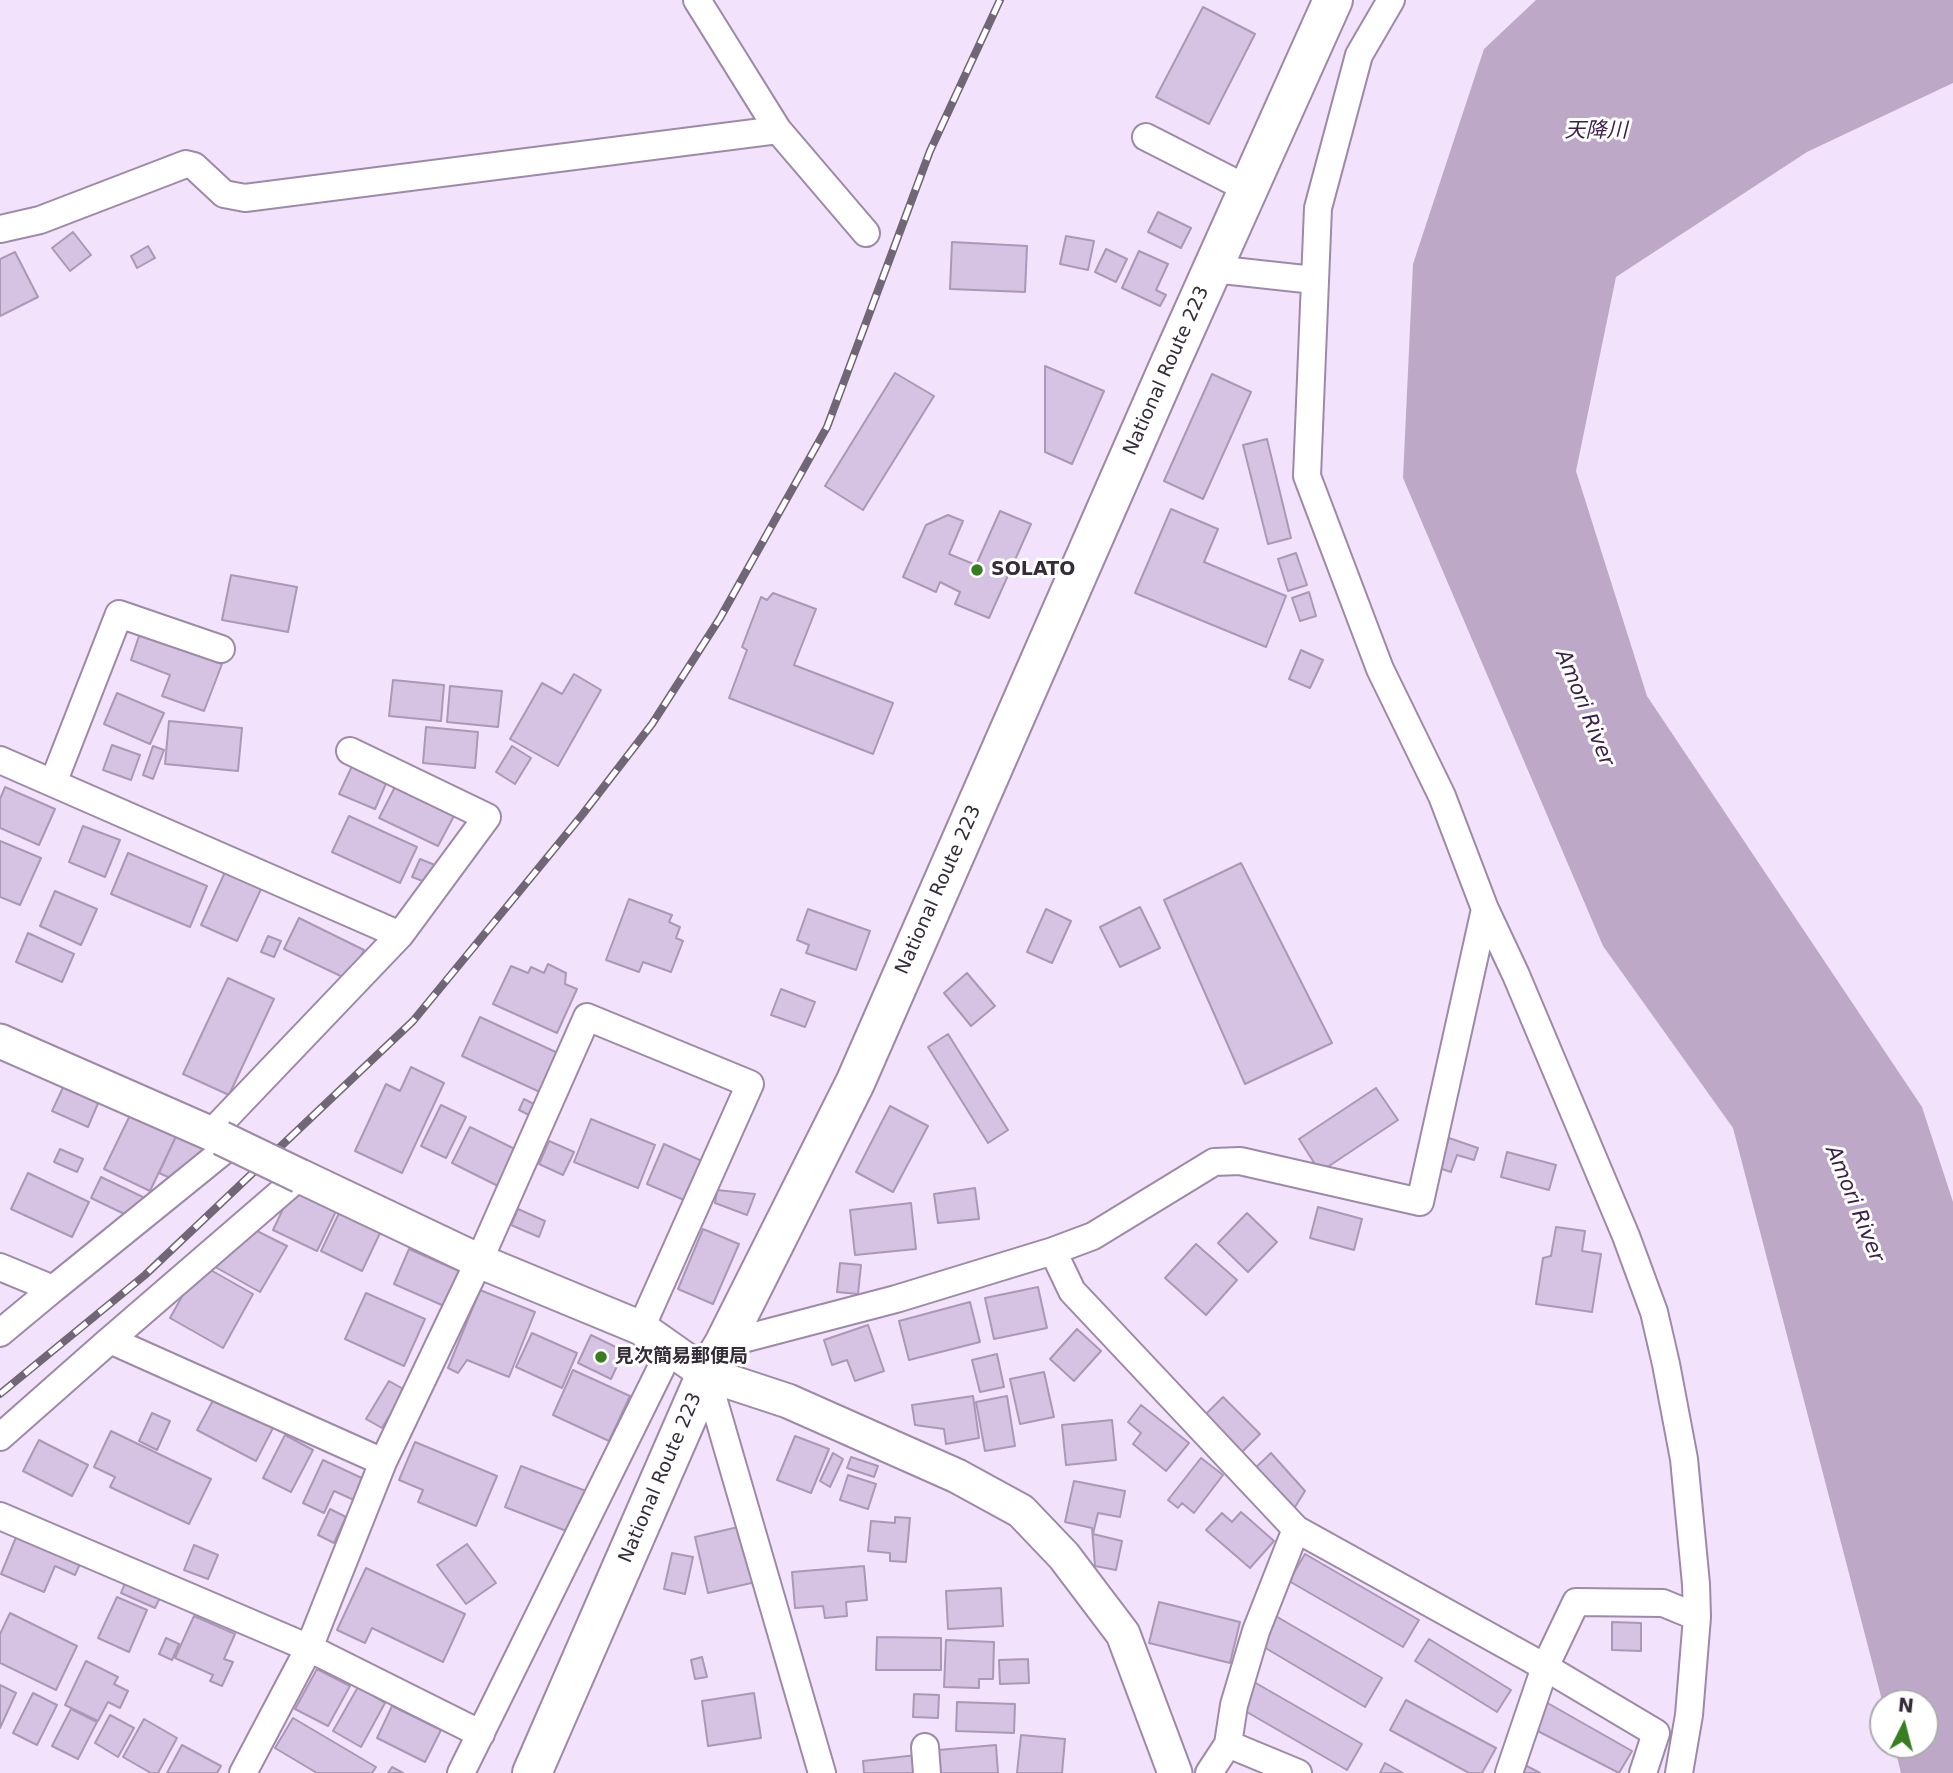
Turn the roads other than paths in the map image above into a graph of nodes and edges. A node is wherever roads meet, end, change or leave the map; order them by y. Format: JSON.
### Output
{"nodes":[{"id":1,"x":697,"y":0,"type":"edge"},
{"id":2,"x":1333,"y":0,"type":"edge"},
{"id":3,"x":1391,"y":0,"type":"edge"},
{"id":4,"x":778,"y":130,"type":"junction"},
{"id":5,"x":1146,"y":137,"type":"dead end"},
{"id":6,"x":1248,"y":190,"type":"junction"},
{"id":7,"x":0,"y":229,"type":"edge"},
{"id":8,"x":866,"y":233,"type":"dead end"},
{"id":9,"x":1213,"y":269,"type":"junction"},
{"id":10,"x":1314,"y":280,"type":"junction"},
{"id":11,"x":220,"y":649,"type":"dead end"},
{"id":12,"x":350,"y":751,"type":"dead end"},
{"id":13,"x":0,"y":760,"type":"edge"},
{"id":14,"x":52,"y":783,"type":"junction"},
{"id":15,"x":1485,"y":909,"type":"junction"},
{"id":16,"x":400,"y":935,"type":"junction"},
{"id":17,"x":0,"y":1041,"type":"edge"},
{"id":18,"x":221,"y":1139,"type":"junction"},
{"id":19,"x":300,"y":1176,"type":"junction"},
{"id":20,"x":1053,"y":1251,"type":"junction"},
{"id":21,"x":480,"y":1261,"type":"junction"},
{"id":22,"x":0,"y":1268,"type":"edge"},
{"id":23,"x":53,"y":1289,"type":"junction"},
{"id":24,"x":641,"y":1328,"type":"junction"},
{"id":25,"x":0,"y":1333,"type":"edge"},
{"id":26,"x":110,"y":1340,"type":"junction"},
{"id":27,"x":671,"y":1348,"type":"junction"},
{"id":28,"x":715,"y":1359,"type":"junction"},
{"id":29,"x":0,"y":1437,"type":"edge"},
{"id":30,"x":383,"y":1462,"type":"junction"},
{"id":31,"x":0,"y":1516,"type":"edge"},
{"id":32,"x":1296,"y":1529,"type":"junction"},
{"id":33,"x":1697,"y":1617,"type":"junction"},
{"id":34,"x":309,"y":1648,"type":"junction"},
{"id":35,"x":1545,"y":1667,"type":"junction"},
{"id":36,"x":481,"y":1734,"type":"junction"},
{"id":37,"x":1228,"y":1744,"type":"junction"},
{"id":38,"x":925,"y":1747,"type":"dead end"},
{"id":39,"x":243,"y":1773,"type":"edge"},
{"id":40,"x":461,"y":1773,"type":"edge"},
{"id":41,"x":532,"y":1773,"type":"edge"},
{"id":42,"x":822,"y":1773,"type":"edge"},
{"id":43,"x":927,"y":1773,"type":"edge"},
{"id":44,"x":1175,"y":1773,"type":"edge"},
{"id":45,"x":1209,"y":1773,"type":"edge"},
{"id":46,"x":1298,"y":1773,"type":"edge"},
{"id":47,"x":1509,"y":1773,"type":"edge"},
{"id":48,"x":1643,"y":1773,"type":"edge"},
{"id":49,"x":1679,"y":1773,"type":"edge"}],
"edges":[{"from":1,"to":4,"type":"street"},
{"from":2,"to":6,"type":"highway","name":"National Route 223"},
{"from":3,"to":10,"type":"street"},
{"from":4,"to":7,"type":"street"},
{"from":4,"to":8,"type":"street"},
{"from":5,"to":6,"type":"street"},
{"from":6,"to":9,"type":"highway","name":"National Route 223"},
{"from":9,"to":10,"type":"street"},
{"from":9,"to":28,"type":"highway","name":"National Route 223"},
{"from":10,"to":15,"type":"street"},
{"from":11,"to":14,"type":"street"},
{"from":12,"to":16,"type":"street"},
{"from":13,"to":14,"type":"street"},
{"from":14,"to":16,"type":"street"},
{"from":15,"to":20,"type":"street"},
{"from":15,"to":33,"type":"street"},
{"from":16,"to":18,"type":"street"},
{"from":17,"to":18,"type":"street"},
{"from":18,"to":19,"type":"street","bridge":true},
{"from":18,"to":23,"type":"street"},
{"from":19,"to":21,"type":"street"},
{"from":19,"to":26,"type":"street"},
{"from":20,"to":28,"type":"street"},
{"from":20,"to":32,"type":"street"},
{"from":21,"to":24,"type":"street"},
{"from":21,"to":24,"type":"street"},
{"from":21,"to":30,"type":"street"},
{"from":22,"to":23,"type":"street"},
{"from":23,"to":25,"type":"street"},
{"from":24,"to":27,"type":"street"},
{"from":26,"to":29,"type":"street"},
{"from":26,"to":30,"type":"street"},
{"from":27,"to":28,"type":"street"},
{"from":27,"to":36,"type":"street"},
{"from":28,"to":41,"type":"highway","name":"National Route 223"},
{"from":28,"to":42,"type":"street"},
{"from":28,"to":44,"type":"street"},
{"from":30,"to":34,"type":"street"},
{"from":31,"to":34,"type":"street"},
{"from":32,"to":35,"type":"street"},
{"from":32,"to":37,"type":"street"},
{"from":33,"to":35,"type":"street"},
{"from":33,"to":49,"type":"street"},
{"from":34,"to":36,"type":"street"},
{"from":34,"to":39,"type":"street"},
{"from":35,"to":47,"type":"street"},
{"from":35,"to":48,"type":"street"},
{"from":36,"to":40,"type":"street"},
{"from":37,"to":45,"type":"street"},
{"from":37,"to":46,"type":"street"},
{"from":38,"to":43,"type":"street"}]}
